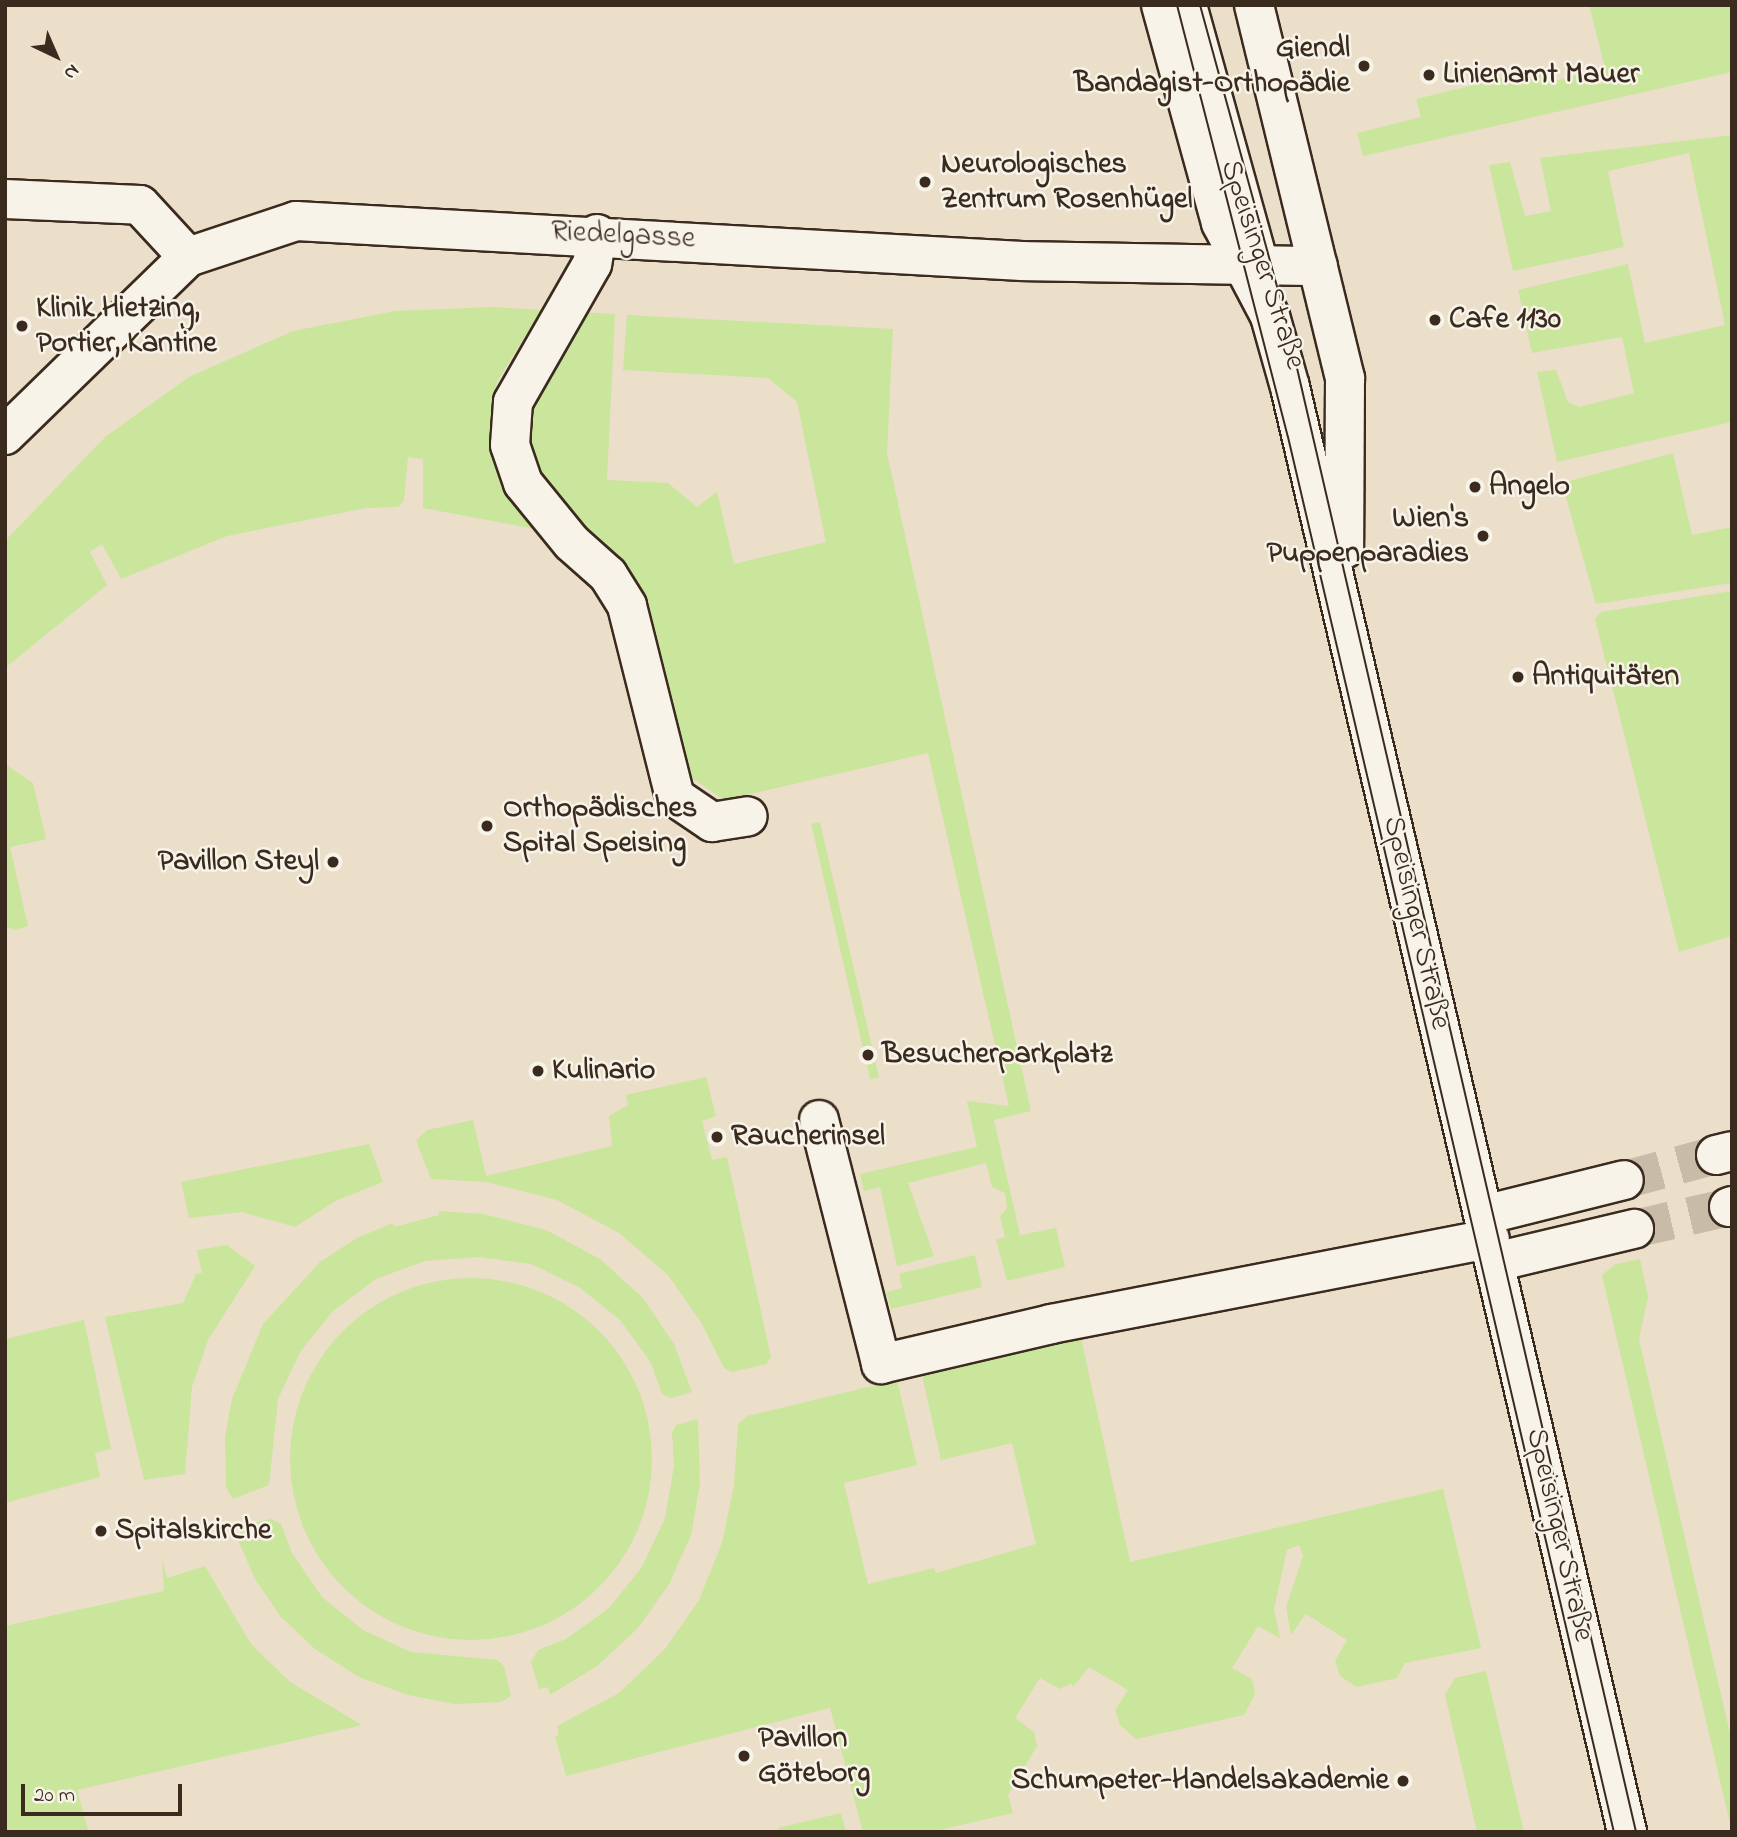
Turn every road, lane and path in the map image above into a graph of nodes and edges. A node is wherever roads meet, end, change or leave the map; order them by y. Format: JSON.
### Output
{"nodes":[{"id":1,"x":1161,"y":5,"type":"edge"},
{"id":2,"x":1187,"y":5,"type":"edge"},
{"id":3,"x":1254,"y":5,"type":"edge"},
{"id":4,"x":5,"y":200,"type":"edge"},
{"id":5,"x":597,"y":234,"type":"junction"},
{"id":6,"x":188,"y":257,"type":"junction"},
{"id":7,"x":1248,"y":266,"type":"junction"},
{"id":8,"x":1318,"y":266,"type":"junction"},
{"id":9,"x":5,"y":435,"type":"edge"},
{"id":10,"x":1344,"y":566,"type":"junction"},
{"id":11,"x":1343,"y":606,"type":"junction"},
{"id":12,"x":748,"y":816,"type":"dead end"},
{"id":13,"x":819,"y":1119,"type":"dead end"},
{"id":14,"x":1623,"y":1180,"type":"tunnel mouth"},
{"id":15,"x":1634,"y":1229,"type":"tunnel mouth"},
{"id":16,"x":1490,"y":1239,"type":"junction"},
{"id":17,"x":1628,"y":1832,"type":"edge"}],
"edges":[{"from":1,"to":7,"type":"main road","name":"Speisinger Straße"},
{"from":2,"to":7,"type":"main road","name":"Speisinger Straße"},
{"from":3,"to":8,"type":"main road","name":"Speisinger Straße"},
{"from":4,"to":6,"type":"main road"},
{"from":5,"to":6,"type":"main road","name":"Riedelgasse"},
{"from":5,"to":7,"type":"main road","name":"Riedelgasse"},
{"from":5,"to":12,"type":"main road"},
{"from":6,"to":9,"type":"main road","name":"Riedelgasse"},
{"from":7,"to":8,"type":"main road","name":"Riedelgasse"},
{"from":7,"to":10,"type":"main road","name":"Speisinger Straße"},
{"from":7,"to":11,"type":"main road","name":"Speisinger Straße"},
{"from":8,"to":10,"type":"main road","name":"Speisinger Straße"},
{"from":10,"to":11,"type":"main road","name":"Speisinger Straße"},
{"from":11,"to":16,"type":"main road","name":"Speisinger Straße"},
{"from":13,"to":16,"type":"main road"},
{"from":14,"to":16,"type":"main road"},
{"from":15,"to":16,"type":"main road"},
{"from":16,"to":17,"type":"main road","name":"Speisinger Straße"}]}
